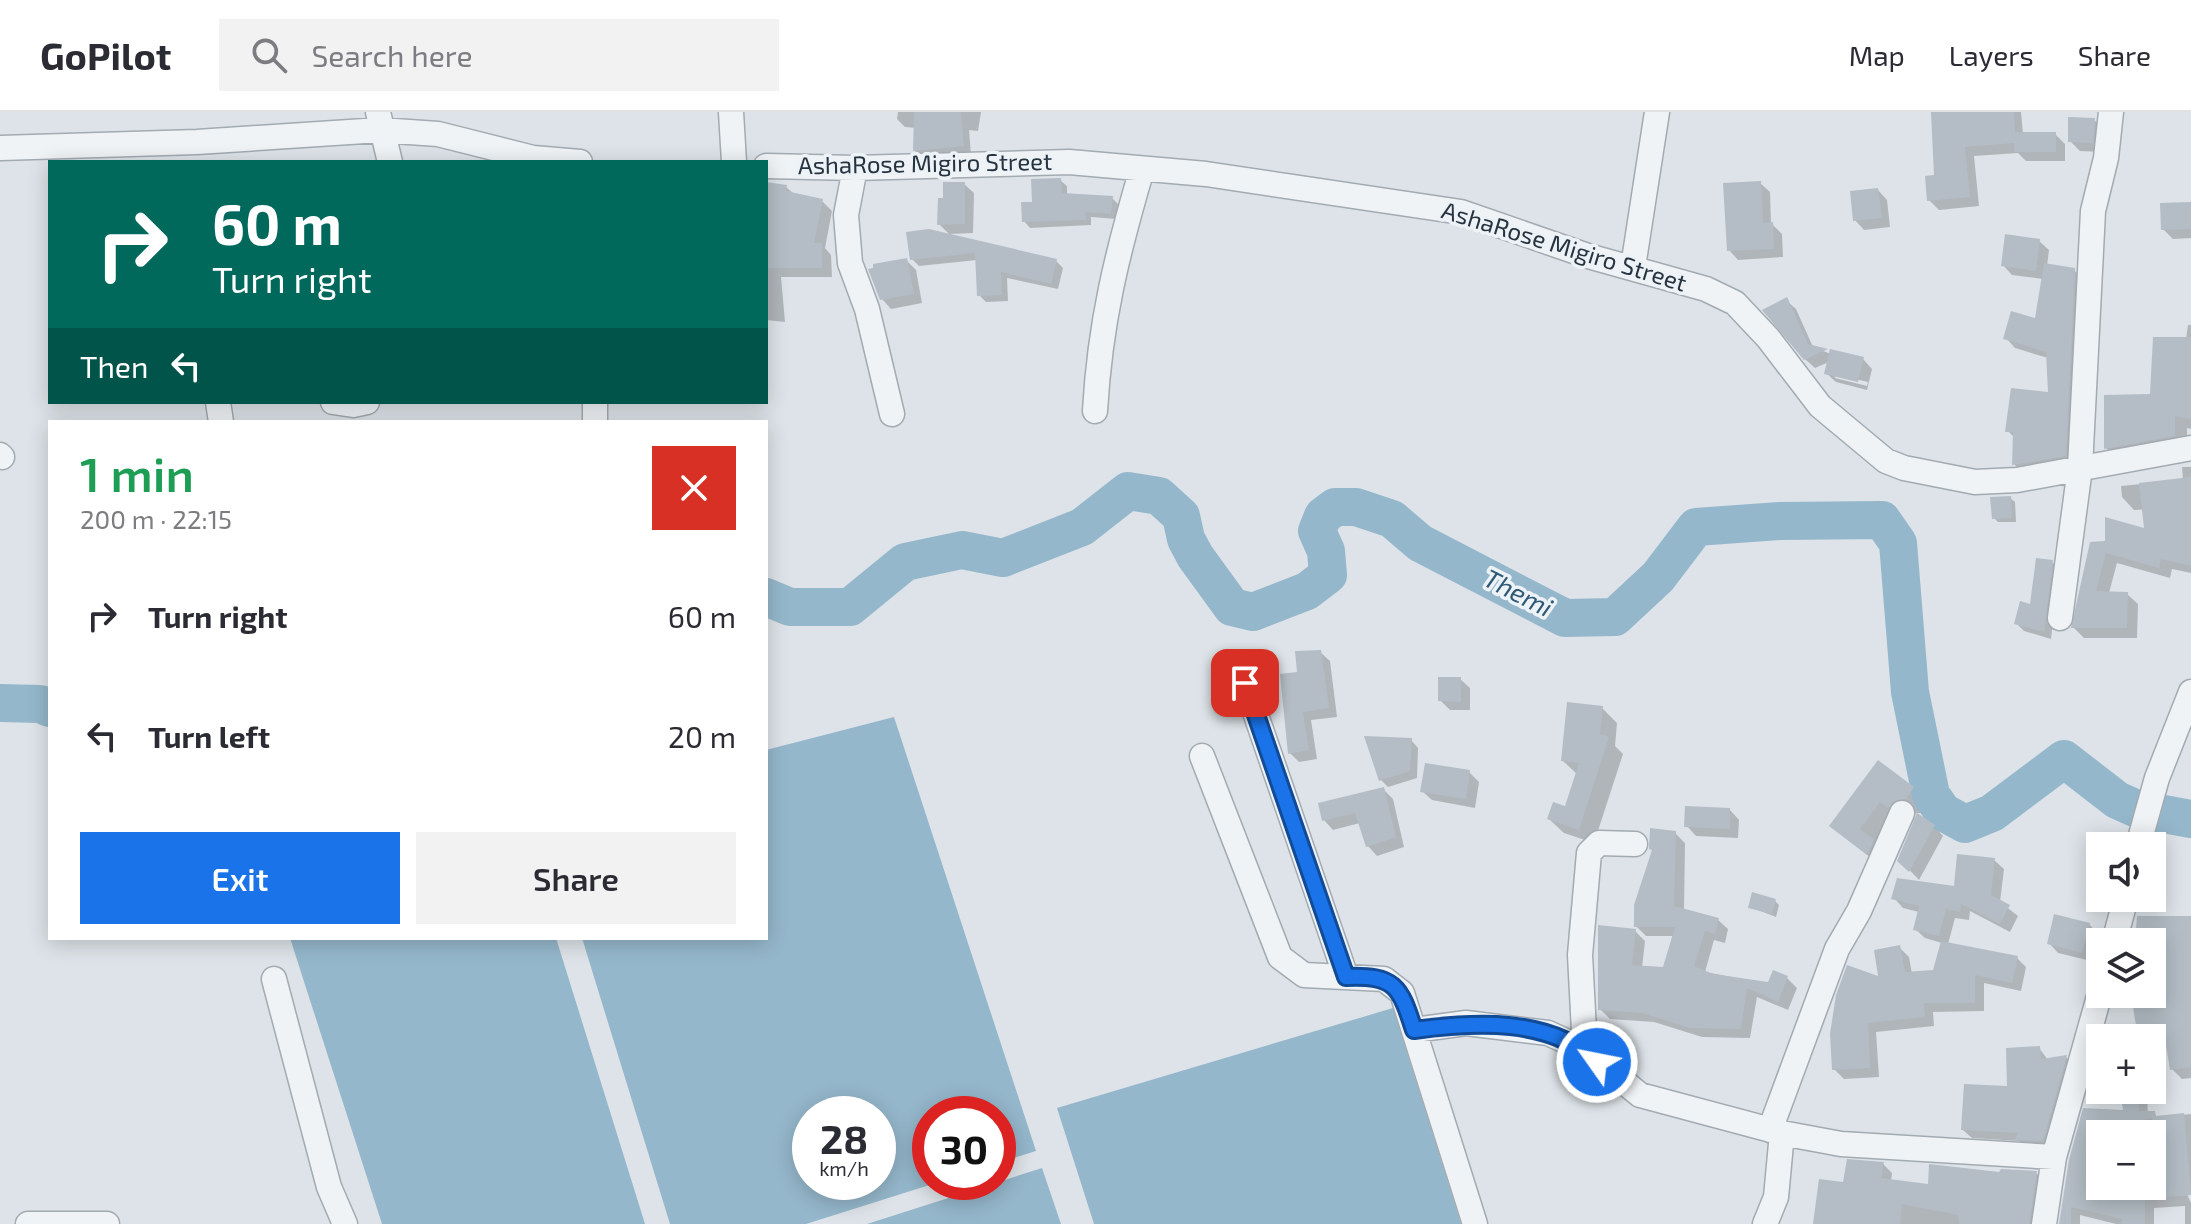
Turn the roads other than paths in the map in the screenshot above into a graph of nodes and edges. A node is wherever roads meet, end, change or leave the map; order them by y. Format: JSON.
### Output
{"nodes":[{"id":1,"x":731,"y":112,"type":"edge"},
{"id":2,"x":1657,"y":112,"type":"edge"},
{"id":3,"x":2111,"y":112,"type":"edge"},
{"id":4,"x":379,"y":121,"type":"edge"},
{"id":5,"x":0,"y":148,"type":"edge"},
{"id":6,"x":199,"y":152,"type":"edge"},
{"id":7,"x":389,"y":160,"type":"edge"},
{"id":8,"x":556,"y":160,"type":"edge"},
{"id":9,"x":734,"y":160,"type":"edge"},
{"id":10,"x":768,"y":166,"type":"edge"},
{"id":11,"x":855,"y":168,"type":"junction"},
{"id":12,"x":1142,"y":169,"type":"junction"},
{"id":13,"x":1633,"y":267,"type":"junction"},
{"id":14,"x":1095,"y":411,"type":"dead end"},
{"id":15,"x":892,"y":414,"type":"dead end"},
{"id":16,"x":2191,"y":448,"type":"edge"},
{"id":17,"x":2080,"y":468,"type":"junction"},
{"id":18,"x":2060,"y":618,"type":"dead end"},
{"id":19,"x":1245,"y":683,"type":"dead end"},
{"id":20,"x":2191,"y":692,"type":"edge"},
{"id":21,"x":1202,"y":756,"type":"dead end"},
{"id":22,"x":1902,"y":813,"type":"dead end"},
{"id":23,"x":2142,"y":832,"type":"edge"},
{"id":24,"x":1635,"y":844,"type":"dead end"},
{"id":25,"x":1346,"y":977,"type":"junction"},
{"id":26,"x":274,"y":979,"type":"dead end"},
{"id":27,"x":2096,"y":1008,"type":"edge"},
{"id":28,"x":1414,"y":1030,"type":"junction"},
{"id":29,"x":1585,"y":1050,"type":"junction"},
{"id":30,"x":1776,"y":1132,"type":"junction"},
{"id":31,"x":2054,"y":1157,"type":"junction"},
{"id":32,"x":28,"y":1224,"type":"edge"},
{"id":33,"x":107,"y":1224,"type":"edge"},
{"id":34,"x":345,"y":1224,"type":"edge"},
{"id":35,"x":1475,"y":1224,"type":"edge"},
{"id":36,"x":1765,"y":1224,"type":"edge"},
{"id":37,"x":2044,"y":1224,"type":"edge"}],
"edges":[{"from":1,"to":9,"type":"street"},
{"from":2,"to":13,"type":"street"},
{"from":3,"to":17,"type":"street"},
{"from":4,"to":6,"type":"street"},
{"from":4,"to":7,"type":"street"},
{"from":4,"to":8,"type":"street"},
{"from":5,"to":6,"type":"street"},
{"from":10,"to":11,"type":"street","name":"AshaRose Migiro Street"},
{"from":11,"to":12,"type":"street","name":"AshaRose Migiro Street"},
{"from":11,"to":15,"type":"street"},
{"from":12,"to":13,"type":"street","name":"AshaRose Migiro Street"},
{"from":12,"to":14,"type":"street"},
{"from":13,"to":17,"type":"street","name":"AshaRose Migiro Street"},
{"from":16,"to":17,"type":"street","name":"AshaRose Migiro Street"},
{"from":17,"to":18,"type":"street"},
{"from":19,"to":25,"type":"street"},
{"from":20,"to":23,"type":"street"},
{"from":21,"to":25,"type":"street"},
{"from":22,"to":30,"type":"street"},
{"from":24,"to":29,"type":"street"},
{"from":25,"to":28,"type":"street"},
{"from":26,"to":34,"type":"street"},
{"from":27,"to":31,"type":"street"},
{"from":28,"to":29,"type":"street"},
{"from":28,"to":35,"type":"street"},
{"from":29,"to":30,"type":"street"},
{"from":30,"to":31,"type":"street"},
{"from":30,"to":36,"type":"street"},
{"from":31,"to":37,"type":"street"},
{"from":32,"to":33,"type":"street"}]}
